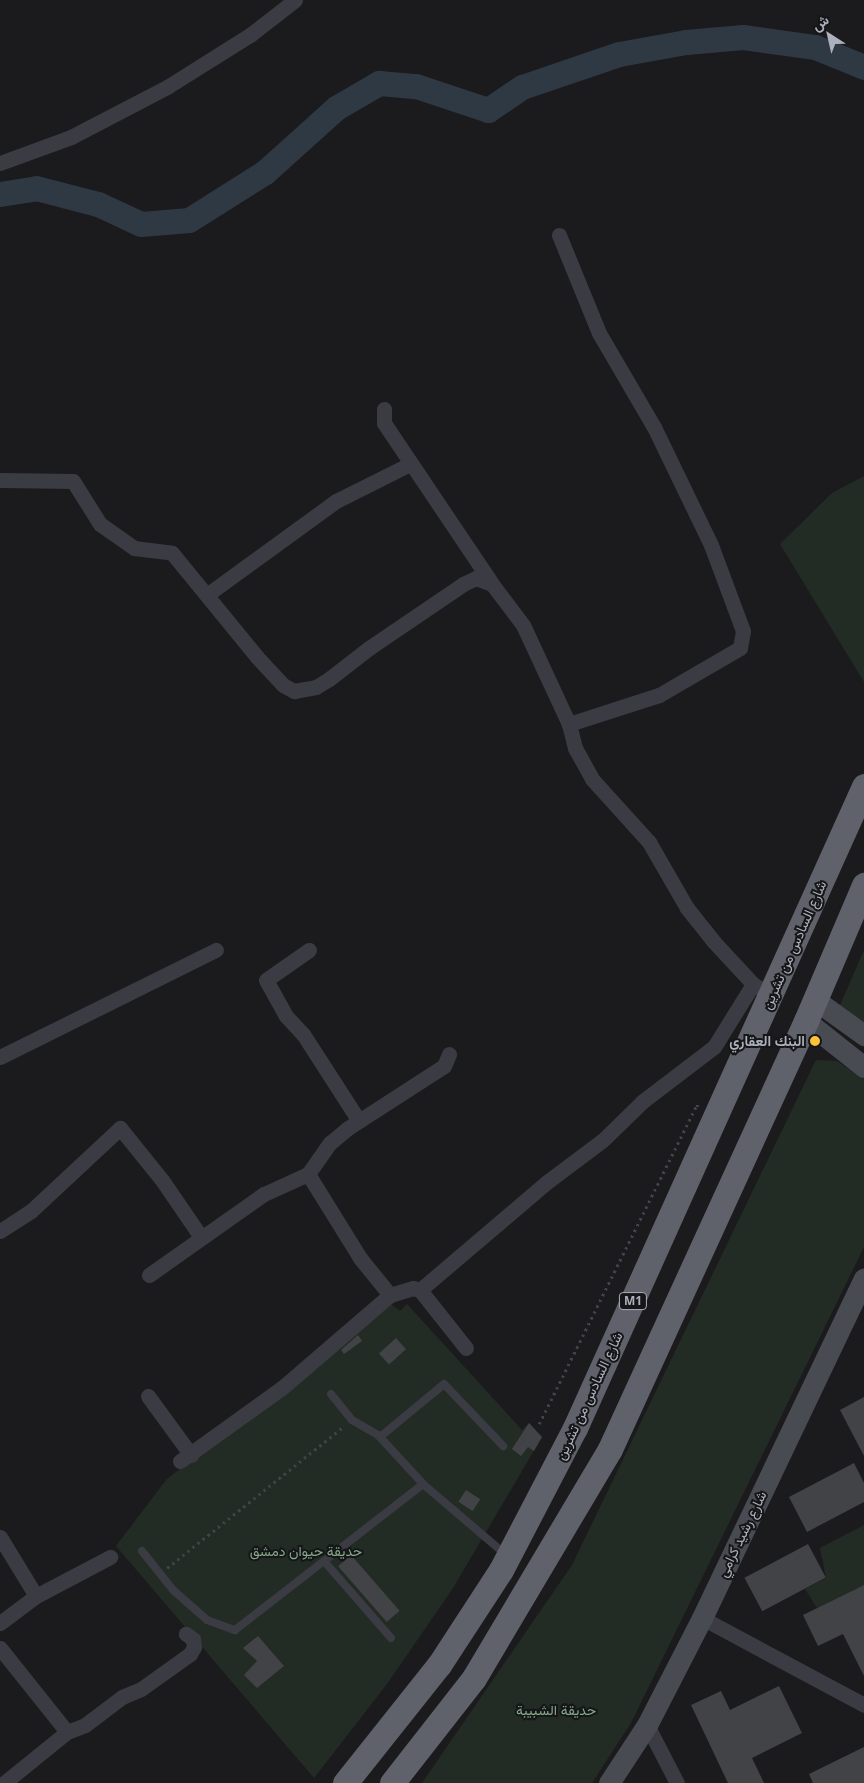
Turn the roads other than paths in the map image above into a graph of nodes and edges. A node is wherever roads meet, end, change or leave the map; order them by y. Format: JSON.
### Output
{"nodes":[{"id":1,"x":295,"y":0,"type":"edge"},
{"id":2,"x":0,"y":163,"type":"edge"},
{"id":3,"x":559,"y":235,"type":"dead end"},
{"id":4,"x":384,"y":408,"type":"dead end"},
{"id":5,"x":410,"y":464,"type":"junction"},
{"id":6,"x":0,"y":480,"type":"edge"},
{"id":7,"x":492,"y":584,"type":"junction"},
{"id":8,"x":208,"y":594,"type":"junction"},
{"id":9,"x":569,"y":724,"type":"junction"},
{"id":10,"x":864,"y":786,"type":"edge"},
{"id":11,"x":864,"y":886,"type":"edge"},
{"id":12,"x":216,"y":950,"type":"dead end"},
{"id":13,"x":309,"y":950,"type":"dead end"},
{"id":14,"x":762,"y":990,"type":"junction"},
{"id":15,"x":810,"y":1010,"type":"junction"},
{"id":16,"x":864,"y":1035,"type":"edge"},
{"id":17,"x":449,"y":1054,"type":"dead end"},
{"id":18,"x":0,"y":1057,"type":"edge"},
{"id":19,"x":864,"y":1067,"type":"edge"},
{"id":20,"x":359,"y":1121,"type":"junction"},
{"id":21,"x":308,"y":1174,"type":"junction"},
{"id":22,"x":0,"y":1231,"type":"edge"},
{"id":23,"x":201,"y":1236,"type":"junction"},
{"id":24,"x":149,"y":1275,"type":"dead end"},
{"id":25,"x":864,"y":1279,"type":"edge"},
{"id":26,"x":420,"y":1290,"type":"junction"},
{"id":27,"x":390,"y":1295,"type":"junction"},
{"id":28,"x":466,"y":1348,"type":"dead end"},
{"id":29,"x":331,"y":1394,"type":"dead end"},
{"id":30,"x":148,"y":1396,"type":"dead end"},
{"id":31,"x":380,"y":1437,"type":"junction"},
{"id":32,"x":502,"y":1446,"type":"dead end"},
{"id":33,"x":423,"y":1484,"type":"junction"},
{"id":34,"x":0,"y":1537,"type":"edge"},
{"id":35,"x":142,"y":1551,"type":"dead end"},
{"id":36,"x":110,"y":1556,"type":"dead end"},
{"id":37,"x":508,"y":1556,"type":"junction"},
{"id":38,"x":324,"y":1561,"type":"junction"},
{"id":39,"x":36,"y":1596,"type":"junction"},
{"id":40,"x":702,"y":1618,"type":"junction"},
{"id":41,"x":0,"y":1623,"type":"edge"},
{"id":42,"x":186,"y":1634,"type":"dead end"},
{"id":43,"x":391,"y":1638,"type":"dead end"},
{"id":44,"x":0,"y":1648,"type":"edge"},
{"id":45,"x":864,"y":1705,"type":"edge"},
{"id":46,"x":647,"y":1725,"type":"junction"},
{"id":47,"x":66,"y":1732,"type":"junction"},
{"id":48,"x":4,"y":1783,"type":"edge"},
{"id":49,"x":345,"y":1783,"type":"edge"},
{"id":50,"x":392,"y":1783,"type":"edge"},
{"id":51,"x":609,"y":1783,"type":"edge"},
{"id":52,"x":677,"y":1783,"type":"edge"}],
"edges":[{"from":1,"to":2,"type":"street"},
{"from":3,"to":9,"type":"street"},
{"from":4,"to":5,"type":"street"},
{"from":5,"to":7,"type":"street"},
{"from":5,"to":8,"type":"street"},
{"from":6,"to":8,"type":"street"},
{"from":7,"to":8,"type":"street"},
{"from":7,"to":9,"type":"street"},
{"from":9,"to":14,"type":"street"},
{"from":10,"to":14,"type":"highway","name":"شارع السادس من تشرين","number":"M1"},
{"from":11,"to":15,"type":"highway"},
{"from":12,"to":18,"type":"street"},
{"from":13,"to":20,"type":"street"},
{"from":14,"to":26,"type":"street"},
{"from":14,"to":37,"type":"highway","name":"شارع السادس من تشرين","number":"M1"},
{"from":15,"to":16,"type":"main road"},
{"from":15,"to":19,"type":"main road"},
{"from":15,"to":50,"type":"highway"},
{"from":17,"to":20,"type":"street"},
{"from":20,"to":21,"type":"street"},
{"from":21,"to":23,"type":"street"},
{"from":21,"to":27,"type":"street"},
{"from":22,"to":23,"type":"street"},
{"from":23,"to":24,"type":"street"},
{"from":25,"to":40,"type":"main road","name":"شارع رشيد كرامي"},
{"from":26,"to":27,"type":"street"},
{"from":26,"to":28,"type":"street"},
{"from":27,"to":30,"type":"street"},
{"from":29,"to":31,"type":"lane"},
{"from":31,"to":32,"type":"lane"},
{"from":31,"to":33,"type":"lane"},
{"from":33,"to":37,"type":"lane"},
{"from":33,"to":38,"type":"lane"},
{"from":34,"to":39,"type":"street"},
{"from":35,"to":38,"type":"lane"},
{"from":36,"to":39,"type":"street"},
{"from":37,"to":49,"type":"highway","name":"شارع السادس من تشرين","number":"M1"},
{"from":38,"to":43,"type":"lane"},
{"from":39,"to":41,"type":"street"},
{"from":40,"to":45,"type":"street"},
{"from":40,"to":46,"type":"main road","name":"شارع رشيد كرامي"},
{"from":42,"to":47,"type":"street"},
{"from":44,"to":47,"type":"street"},
{"from":46,"to":51,"type":"main road","name":"شارع رشيد كرامي"},
{"from":46,"to":52,"type":"street"},
{"from":47,"to":48,"type":"street"}]}
